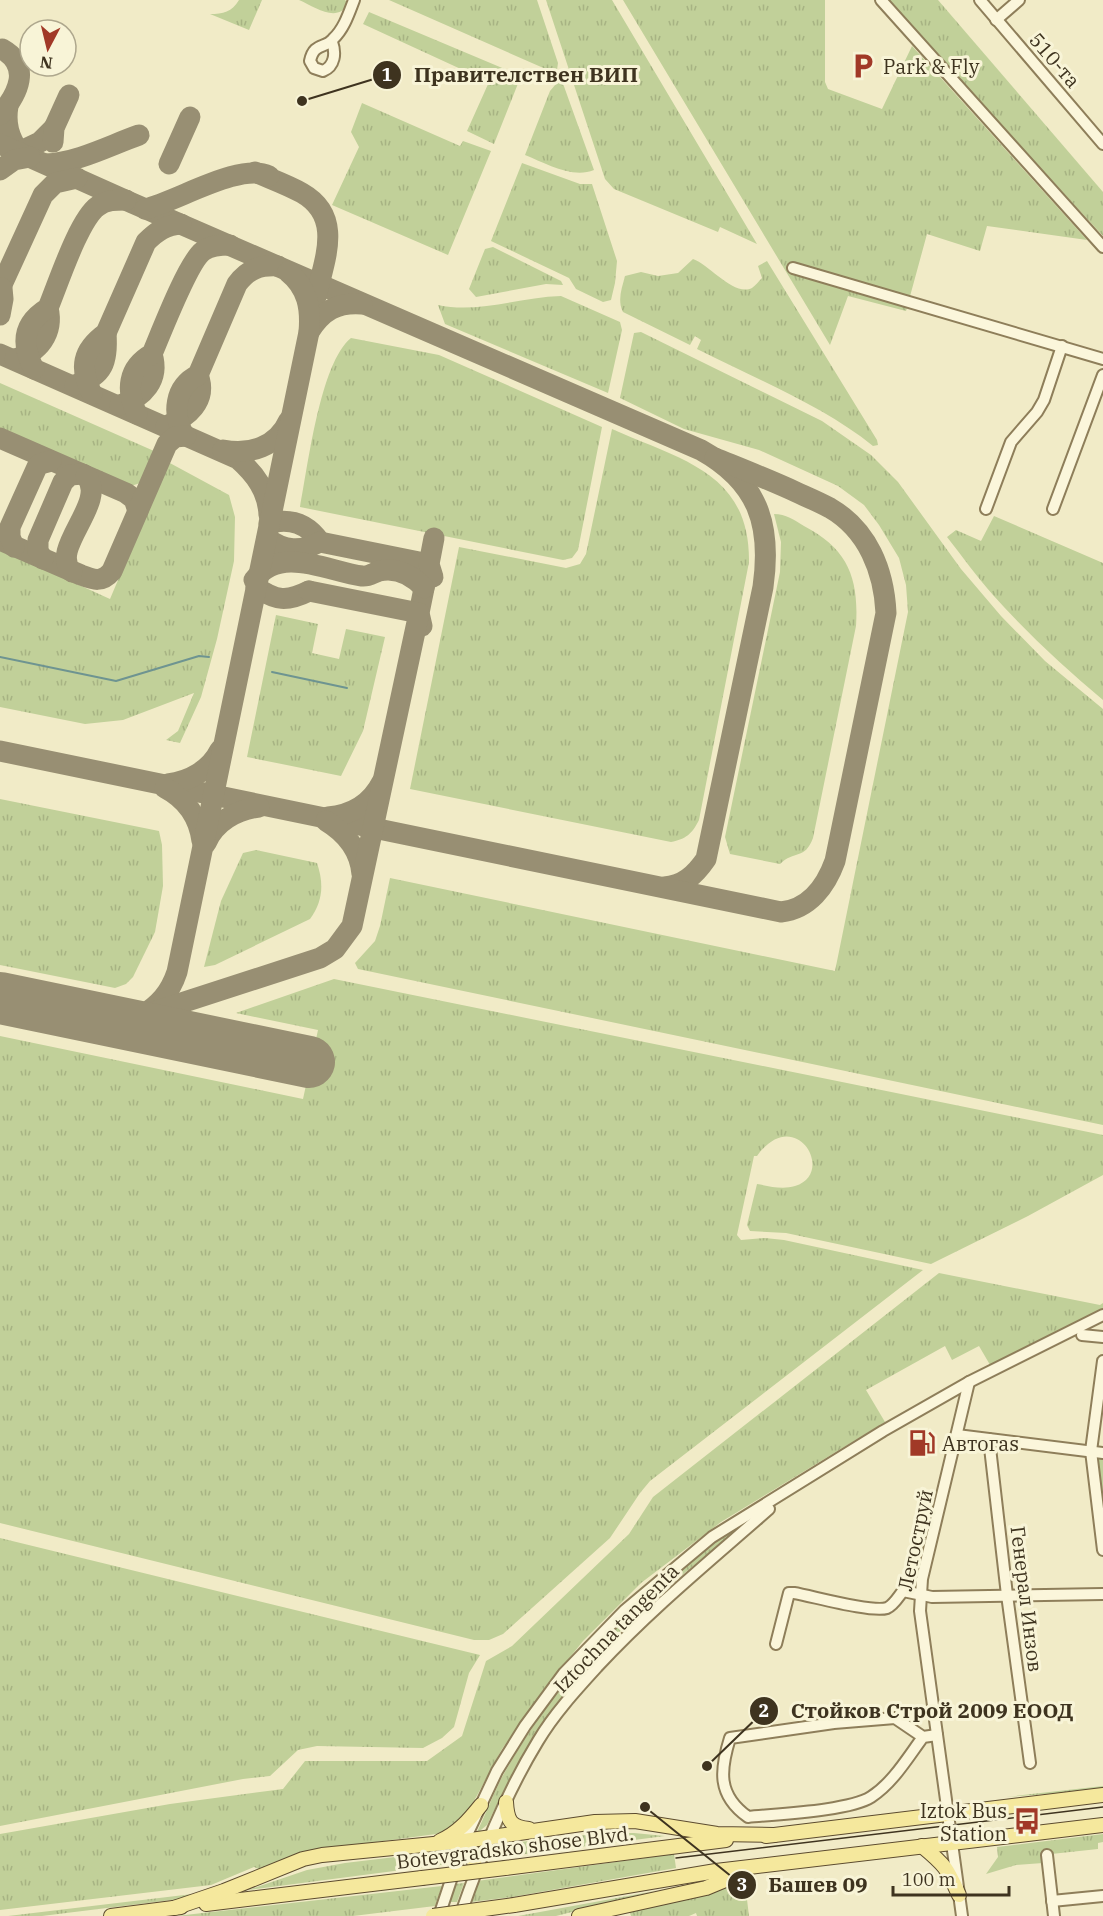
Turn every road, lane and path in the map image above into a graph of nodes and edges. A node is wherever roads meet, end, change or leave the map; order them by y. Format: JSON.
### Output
{"nodes":[{"id":1,"x":354,"y":0,"type":"edge"},
{"id":2,"x":881,"y":0,"type":"edge"},
{"id":3,"x":980,"y":0,"type":"edge"},
{"id":4,"x":1019,"y":0,"type":"edge"},
{"id":5,"x":996,"y":20,"type":"junction"},
{"id":6,"x":332,"y":42,"type":"dead end"},
{"id":7,"x":1103,"y":144,"type":"edge"},
{"id":8,"x":1103,"y":247,"type":"edge"},
{"id":9,"x":793,"y":268,"type":"dead end"},
{"id":10,"x":1062,"y":346,"type":"junction"},
{"id":11,"x":1103,"y":359,"type":"edge"},
{"id":12,"x":1103,"y":375,"type":"edge"},
{"id":13,"x":986,"y":509,"type":"dead end"},
{"id":14,"x":1053,"y":509,"type":"dead end"},
{"id":15,"x":1103,"y":1315,"type":"edge"},
{"id":16,"x":1082,"y":1335,"type":"dead end"},
{"id":17,"x":1103,"y":1338,"type":"edge"},
{"id":18,"x":1103,"y":1361,"type":"edge"},
{"id":19,"x":969,"y":1382,"type":"junction"},
{"id":20,"x":957,"y":1435,"type":"junction"},
{"id":21,"x":989,"y":1439,"type":"junction"},
{"id":22,"x":1097,"y":1452,"type":"edge"},
{"id":23,"x":790,"y":1490,"type":"junction"},
{"id":24,"x":1103,"y":1550,"type":"edge"},
{"id":25,"x":1103,"y":1594,"type":"edge"},
{"id":26,"x":920,"y":1595,"type":"junction"},
{"id":27,"x":1007,"y":1595,"type":"junction"},
{"id":28,"x":776,"y":1644,"type":"dead end"},
{"id":29,"x":937,"y":1735,"type":"junction"},
{"id":30,"x":923,"y":1737,"type":"junction"},
{"id":31,"x":1030,"y":1763,"type":"dead end"},
{"id":32,"x":1103,"y":1796,"type":"edge"},
{"id":33,"x":506,"y":1802,"type":"junction"},
{"id":34,"x":481,"y":1805,"type":"junction"},
{"id":35,"x":949,"y":1814,"type":"junction"},
{"id":36,"x":1103,"y":1825,"type":"edge"},
{"id":37,"x":531,"y":1830,"type":"junction"},
{"id":38,"x":774,"y":1835,"type":"junction"},
{"id":39,"x":490,"y":1837,"type":"junction"},
{"id":40,"x":464,"y":1841,"type":"junction"},
{"id":41,"x":952,"y":1842,"type":"junction"},
{"id":42,"x":433,"y":1844,"type":"junction"},
{"id":43,"x":922,"y":1846,"type":"junction"},
{"id":44,"x":1047,"y":1855,"type":"dead end"},
{"id":45,"x":758,"y":1866,"type":"junction"},
{"id":46,"x":476,"y":1872,"type":"junction"},
{"id":47,"x":959,"y":1895,"type":"junction"},
{"id":48,"x":1103,"y":1896,"type":"edge"},
{"id":49,"x":1052,"y":1901,"type":"junction"},
{"id":50,"x":174,"y":1908,"type":"junction"},
{"id":51,"x":111,"y":1916,"type":"edge"},
{"id":52,"x":433,"y":1916,"type":"edge"},
{"id":53,"x":439,"y":1916,"type":"edge"},
{"id":54,"x":460,"y":1916,"type":"edge"},
{"id":55,"x":579,"y":1916,"type":"edge"},
{"id":56,"x":962,"y":1916,"type":"edge"},
{"id":57,"x":1054,"y":1916,"type":"edge"}],
"edges":[{"from":1,"to":6,"type":"street"},
{"from":2,"to":8,"type":"street"},
{"from":3,"to":5,"type":"street","name":"510-та"},
{"from":4,"to":5,"type":"street"},
{"from":5,"to":7,"type":"street","name":"510-та"},
{"from":9,"to":10,"type":"street"},
{"from":10,"to":11,"type":"street"},
{"from":10,"to":13,"type":"street"},
{"from":12,"to":14,"type":"street"},
{"from":15,"to":19,"type":"street","name":"Iztochna tangenta"},
{"from":16,"to":17,"type":"street"},
{"from":18,"to":22,"type":"street"},
{"from":19,"to":20,"type":"street","name":"Летоструй"},
{"from":19,"to":23,"type":"street","name":"Iztochna tangenta"},
{"from":20,"to":21,"type":"street"},
{"from":20,"to":26,"type":"street","name":"Летоструй"},
{"from":21,"to":22,"type":"street"},
{"from":21,"to":27,"type":"street","name":"Генерал Инзов"},
{"from":22,"to":24,"type":"street"},
{"from":23,"to":33,"type":"street","name":"Iztochna tangenta"},
{"from":23,"to":34,"type":"street","name":"Iztochna tangenta"},
{"from":25,"to":27,"type":"street"},
{"from":26,"to":27,"type":"street"},
{"from":26,"to":28,"type":"street"},
{"from":26,"to":29,"type":"street","name":"Летоструй"},
{"from":27,"to":31,"type":"street","name":"Генерал Инзов"},
{"from":29,"to":30,"type":"street"},
{"from":29,"to":35,"type":"street","name":"Летоструй"},
{"from":30,"to":30,"type":"street"},
{"from":32,"to":35,"type":"main road","name":"Botevgradsko shose Blvd."},
{"from":33,"to":37,"type":"main road"},
{"from":33,"to":39,"type":"street","name":"Iztochna tangenta"},
{"from":34,"to":40,"type":"street","name":"Iztochna tangenta"},
{"from":34,"to":42,"type":"main road"},
{"from":35,"to":38,"type":"main road","name":"Botevgradsko shose Blvd."},
{"from":35,"to":41,"type":"street","name":"Летоструй"},
{"from":36,"to":41,"type":"main road"},
{"from":37,"to":38,"type":"main road"},
{"from":37,"to":39,"type":"main road"},
{"from":38,"to":50,"type":"main road","name":"Botevgradsko shose Blvd.","bridge":true},
{"from":39,"to":40,"type":"main road"},
{"from":39,"to":46,"type":"street","name":"Iztochna tangenta"},
{"from":40,"to":42,"type":"main road"},
{"from":40,"to":46,"type":"main road"},
{"from":40,"to":53,"type":"street","name":"Iztochna tangenta"},
{"from":41,"to":43,"type":"main road"},
{"from":41,"to":47,"type":"street","name":"Летоструй"},
{"from":42,"to":50,"type":"main road"},
{"from":43,"to":45,"type":"main road"},
{"from":43,"to":47,"type":"main road"},
{"from":44,"to":49,"type":"street"},
{"from":45,"to":52,"type":"main road","bridge":true},
{"from":45,"to":55,"type":"main road"},
{"from":46,"to":54,"type":"street","name":"Iztochna tangenta"},
{"from":47,"to":56,"type":"street","name":"Летоструй"},
{"from":48,"to":49,"type":"street"},
{"from":49,"to":57,"type":"street"},
{"from":50,"to":51,"type":"main road","name":"Botevgradsko shose Blvd."}]}
